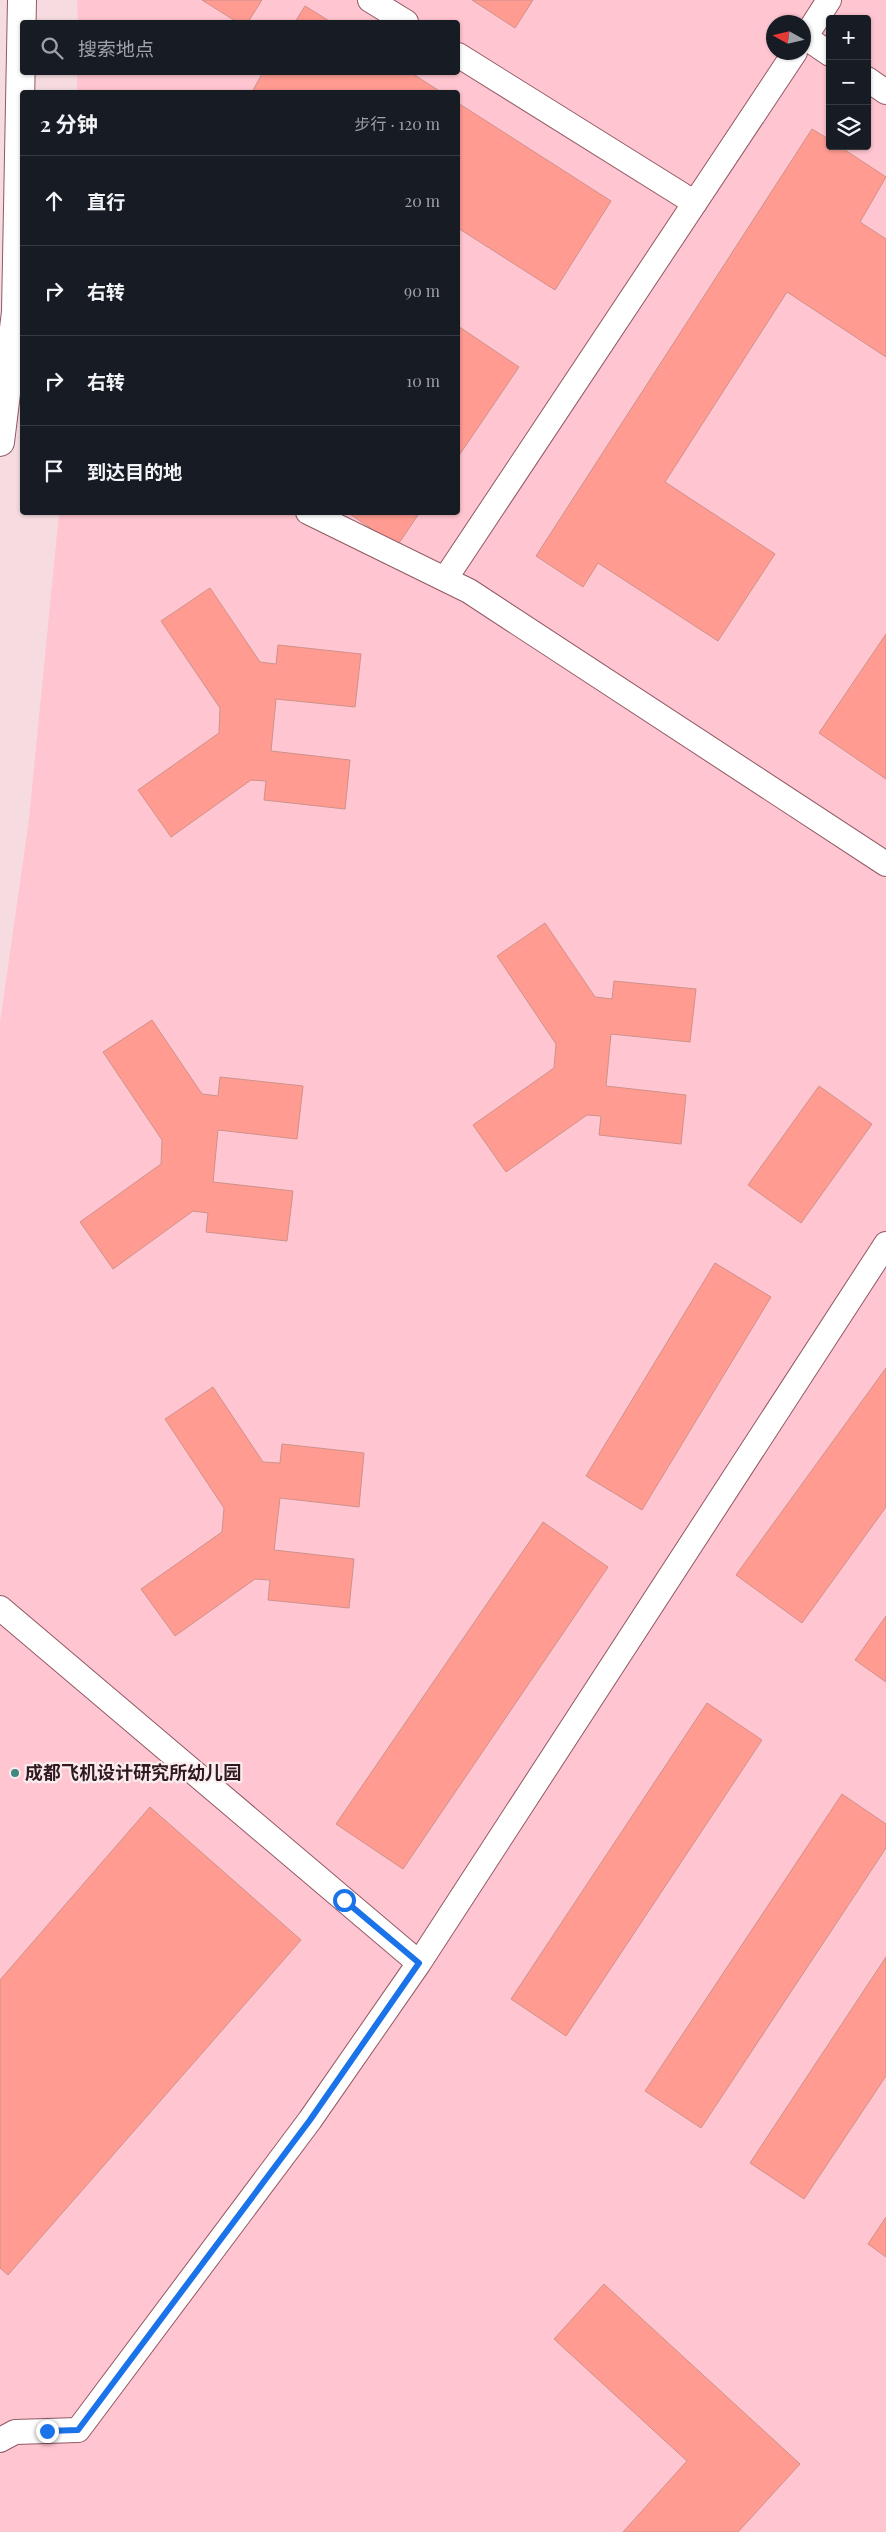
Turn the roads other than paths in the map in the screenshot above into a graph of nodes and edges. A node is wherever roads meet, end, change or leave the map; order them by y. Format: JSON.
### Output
{"nodes":[{"id":1,"x":22,"y":0,"type":"edge"},
{"id":2,"x":370,"y":0,"type":"edge"},
{"id":3,"x":830,"y":0,"type":"edge"},
{"id":4,"x":22,"y":20,"type":"edge"},
{"id":5,"x":403,"y":20,"type":"edge"},
{"id":6,"x":811,"y":28,"type":"edge"},
{"id":7,"x":811,"y":47,"type":"edge"},
{"id":8,"x":826,"y":52,"type":"edge"},
{"id":9,"x":460,"y":56,"type":"edge"},
{"id":10,"x":790,"y":60,"type":"edge"},
{"id":11,"x":21,"y":75,"type":"edge"},
{"id":12,"x":871,"y":82,"type":"edge"},
{"id":13,"x":20,"y":90,"type":"edge"},
{"id":14,"x":886,"y":92,"type":"edge"},
{"id":15,"x":20,"y":104,"type":"edge"},
{"id":16,"x":695,"y":203,"type":"junction"},
{"id":17,"x":0,"y":442,"type":"edge"},
{"id":18,"x":314,"y":515,"type":"edge"},
{"id":19,"x":445,"y":579,"type":"junction"},
{"id":20,"x":886,"y":864,"type":"edge"},
{"id":21,"x":886,"y":1244,"type":"edge"},
{"id":22,"x":0,"y":1608,"type":"edge"},
{"id":23,"x":419,"y":1963,"type":"junction"},
{"id":24,"x":0,"y":2440,"type":"edge"}],
"edges":[{"from":1,"to":4,"type":"street"},
{"from":2,"to":5,"type":"lane"},
{"from":3,"to":6,"type":"lane"},
{"from":7,"to":8,"type":"lane"},
{"from":9,"to":16,"type":"lane"},
{"from":10,"to":16,"type":"lane"},
{"from":11,"to":13,"type":"street"},
{"from":12,"to":14,"type":"lane"},
{"from":15,"to":17,"type":"street"},
{"from":16,"to":19,"type":"lane"},
{"from":18,"to":19,"type":"lane"},
{"from":19,"to":20,"type":"lane"},
{"from":21,"to":23,"type":"lane"},
{"from":22,"to":23,"type":"lane"},
{"from":23,"to":24,"type":"lane"}]}
